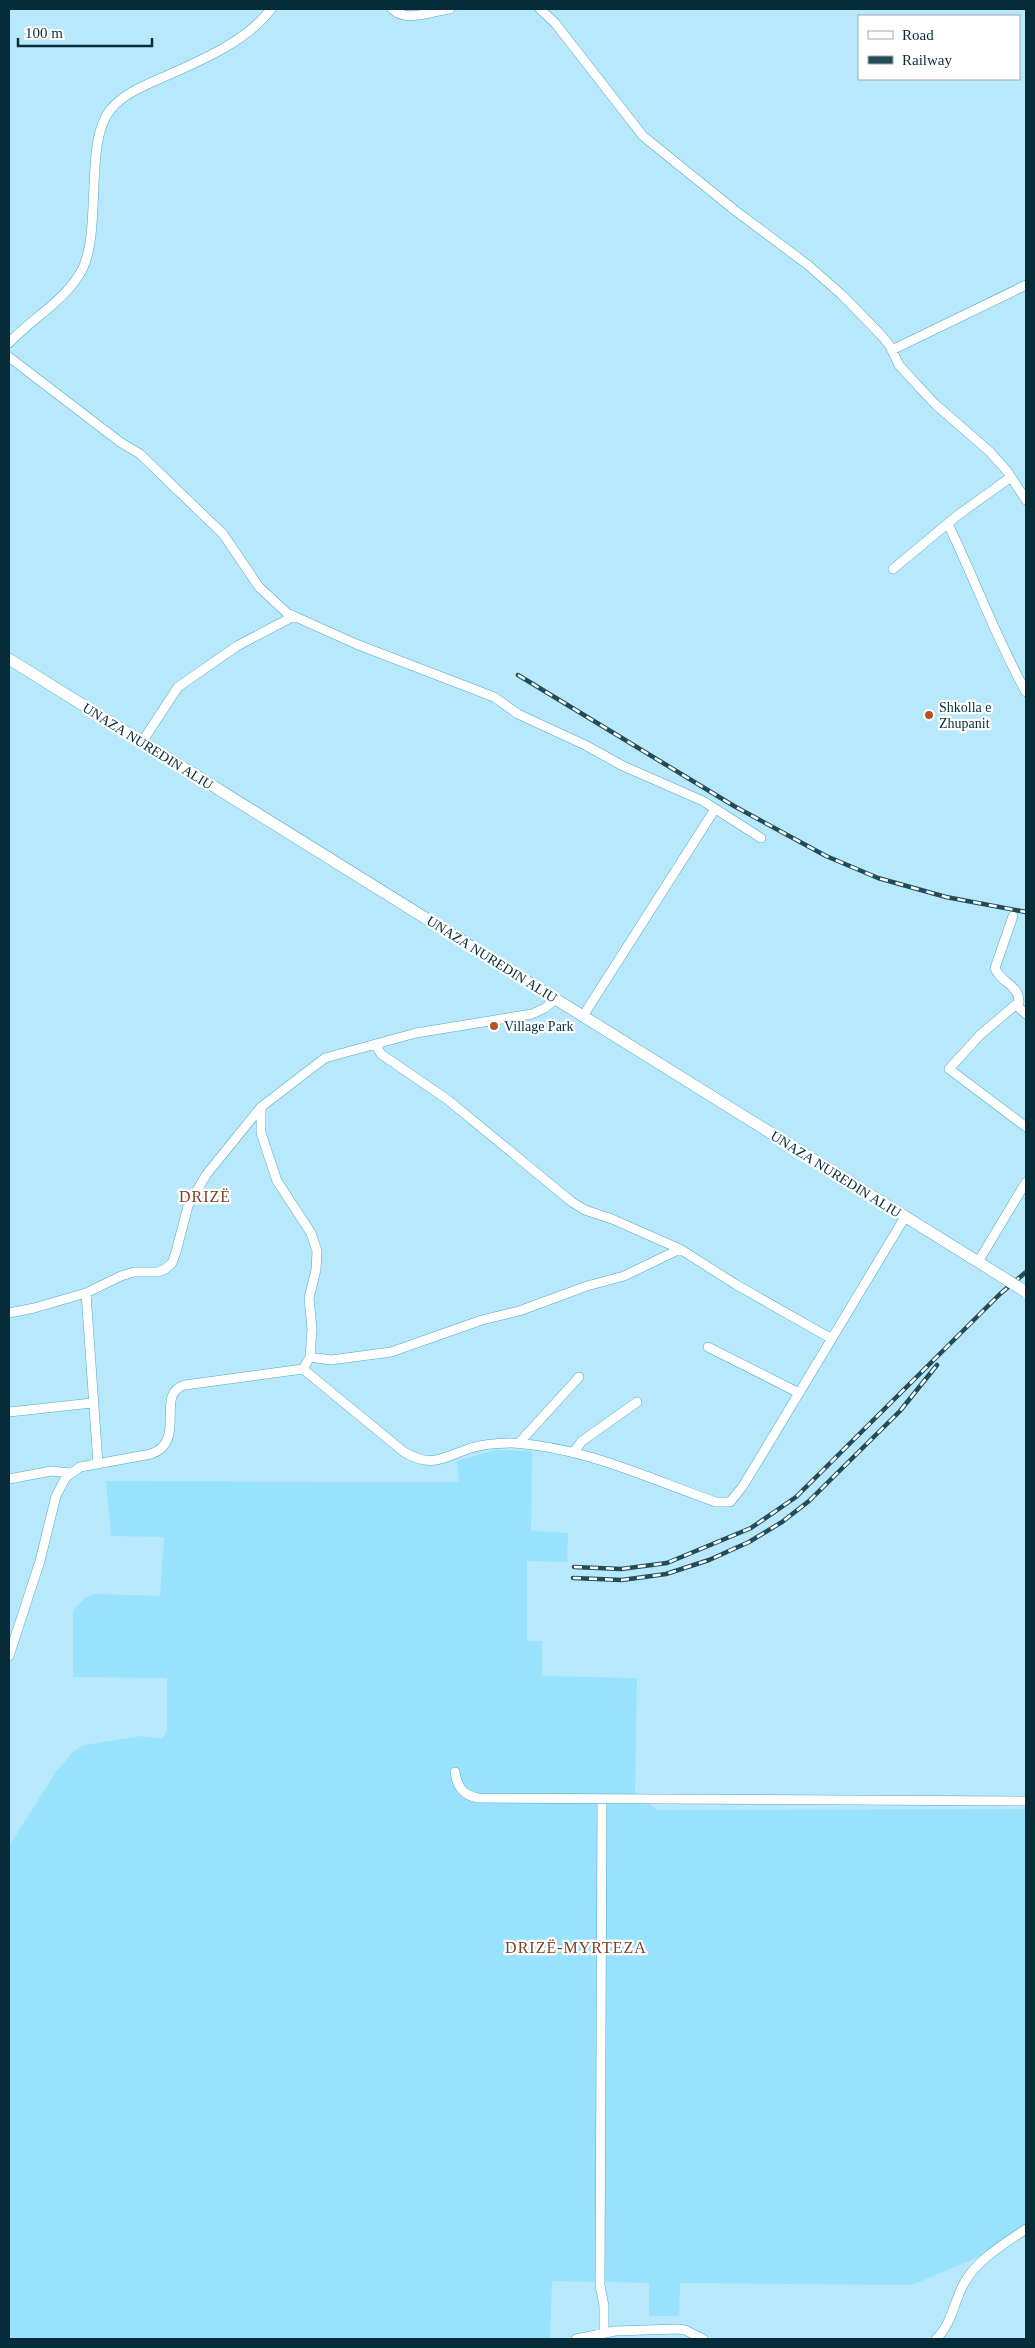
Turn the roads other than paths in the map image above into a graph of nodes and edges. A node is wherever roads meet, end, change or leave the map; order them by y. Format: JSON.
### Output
{"nodes":[{"id":1,"x":271,"y":9,"type":"edge"},
{"id":2,"x":392,"y":9,"type":"edge"},
{"id":3,"x":450,"y":9,"type":"edge"},
{"id":4,"x":540,"y":9,"type":"edge"},
{"id":5,"x":1026,"y":286,"type":"edge"},
{"id":6,"x":9,"y":343,"type":"edge"},
{"id":7,"x":892,"y":350,"type":"junction"},
{"id":8,"x":9,"y":356,"type":"edge"},
{"id":9,"x":1011,"y":476,"type":"junction"},
{"id":10,"x":1026,"y":500,"type":"edge"},
{"id":11,"x":948,"y":524,"type":"junction"},
{"id":12,"x":893,"y":569,"type":"dead end"},
{"id":13,"x":294,"y":616,"type":"junction"},
{"id":14,"x":9,"y":659,"type":"edge"},
{"id":15,"x":1026,"y":692,"type":"edge"},
{"id":16,"x":142,"y":742,"type":"junction"},
{"id":17,"x":715,"y":810,"type":"junction"},
{"id":18,"x":761,"y":838,"type":"dead end"},
{"id":19,"x":1013,"y":916,"type":"dead end"},
{"id":20,"x":556,"y":999,"type":"junction"},
{"id":21,"x":1016,"y":1006,"type":"junction"},
{"id":22,"x":1026,"y":1014,"type":"edge"},
{"id":23,"x":583,"y":1016,"type":"junction"},
{"id":24,"x":375,"y":1044,"type":"junction"},
{"id":25,"x":261,"y":1107,"type":"junction"},
{"id":26,"x":1026,"y":1127,"type":"edge"},
{"id":27,"x":1026,"y":1182,"type":"edge"},
{"id":28,"x":905,"y":1217,"type":"junction"},
{"id":29,"x":680,"y":1249,"type":"junction"},
{"id":30,"x":978,"y":1262,"type":"junction"},
{"id":31,"x":86,"y":1292,"type":"junction"},
{"id":32,"x":1026,"y":1292,"type":"edge"},
{"id":33,"x":9,"y":1313,"type":"edge"},
{"id":34,"x":832,"y":1339,"type":"junction"},
{"id":35,"x":708,"y":1346,"type":"dead end"},
{"id":36,"x":310,"y":1357,"type":"junction"},
{"id":37,"x":302,"y":1369,"type":"junction"},
{"id":38,"x":579,"y":1377,"type":"dead end"},
{"id":39,"x":798,"y":1393,"type":"junction"},
{"id":40,"x":637,"y":1402,"type":"dead end"},
{"id":41,"x":92,"y":1403,"type":"junction"},
{"id":42,"x":9,"y":1412,"type":"edge"},
{"id":43,"x":518,"y":1444,"type":"junction"},
{"id":44,"x":573,"y":1452,"type":"junction"},
{"id":45,"x":98,"y":1464,"type":"junction"},
{"id":46,"x":70,"y":1473,"type":"junction"},
{"id":47,"x":9,"y":1479,"type":"edge"},
{"id":48,"x":9,"y":1656,"type":"edge"},
{"id":49,"x":455,"y":1772,"type":"dead end"},
{"id":50,"x":602,"y":1799,"type":"junction"},
{"id":51,"x":1022,"y":1801,"type":"edge"},
{"id":52,"x":1026,"y":2229,"type":"edge"},
{"id":53,"x":604,"y":2332,"type":"junction"},
{"id":54,"x":576,"y":2339,"type":"edge"},
{"id":55,"x":703,"y":2339,"type":"edge"},
{"id":56,"x":936,"y":2339,"type":"edge"}],
"edges":[{"from":1,"to":6,"type":"street"},
{"from":2,"to":3,"type":"street"},
{"from":4,"to":7,"type":"street"},
{"from":5,"to":7,"type":"street"},
{"from":7,"to":9,"type":"street"},
{"from":8,"to":13,"type":"street"},
{"from":9,"to":10,"type":"street"},
{"from":9,"to":11,"type":"street"},
{"from":11,"to":12,"type":"street"},
{"from":11,"to":15,"type":"street"},
{"from":13,"to":16,"type":"street"},
{"from":13,"to":17,"type":"street"},
{"from":14,"to":16,"type":"main road","name":"UNAZA NUREDIN ALIU"},
{"from":16,"to":20,"type":"main road","name":"UNAZA NUREDIN ALIU"},
{"from":17,"to":18,"type":"street"},
{"from":17,"to":23,"type":"street"},
{"from":19,"to":21,"type":"street"},
{"from":20,"to":23,"type":"main road","name":"UNAZA NUREDIN ALIU"},
{"from":20,"to":24,"type":"street"},
{"from":21,"to":22,"type":"street"},
{"from":21,"to":26,"type":"street"},
{"from":23,"to":28,"type":"main road","name":"UNAZA NUREDIN ALIU"},
{"from":24,"to":25,"type":"street"},
{"from":24,"to":29,"type":"street"},
{"from":25,"to":31,"type":"street"},
{"from":25,"to":36,"type":"street"},
{"from":27,"to":30,"type":"street"},
{"from":28,"to":30,"type":"main road","name":"UNAZA NUREDIN ALIU"},
{"from":28,"to":34,"type":"street"},
{"from":29,"to":34,"type":"street"},
{"from":29,"to":36,"type":"street"},
{"from":30,"to":32,"type":"main road","name":"UNAZA NUREDIN ALIU","bridge":true},
{"from":31,"to":33,"type":"street"},
{"from":31,"to":41,"type":"street"},
{"from":34,"to":39,"type":"street"},
{"from":35,"to":39,"type":"street"},
{"from":36,"to":37,"type":"street"},
{"from":37,"to":43,"type":"street"},
{"from":37,"to":45,"type":"street"},
{"from":38,"to":43,"type":"street"},
{"from":39,"to":44,"type":"street"},
{"from":40,"to":44,"type":"street"},
{"from":41,"to":42,"type":"street"},
{"from":41,"to":45,"type":"street"},
{"from":43,"to":44,"type":"street"},
{"from":45,"to":46,"type":"street"},
{"from":46,"to":47,"type":"street"},
{"from":46,"to":48,"type":"street"},
{"from":49,"to":50,"type":"street"},
{"from":50,"to":51,"type":"street"},
{"from":50,"to":53,"type":"street"},
{"from":52,"to":56,"type":"street"},
{"from":53,"to":54,"type":"street"},
{"from":53,"to":55,"type":"street"}]}
